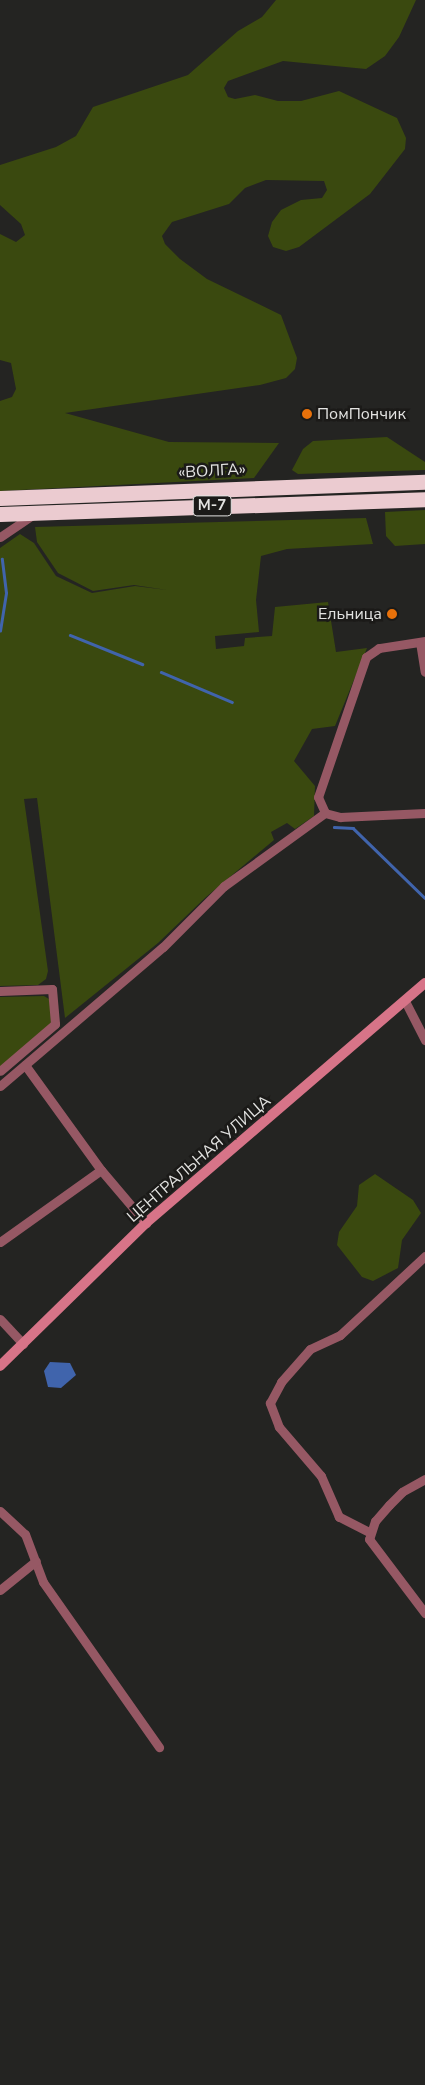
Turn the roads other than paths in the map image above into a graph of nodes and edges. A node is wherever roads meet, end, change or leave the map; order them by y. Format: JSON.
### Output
{"nodes":[{"id":1,"x":425,"y":482,"type":"edge"},
{"id":2,"x":0,"y":498,"type":"edge"},
{"id":3,"x":425,"y":499,"type":"edge"},
{"id":4,"x":35,"y":513,"type":"junction"},
{"id":5,"x":0,"y":514,"type":"edge"},
{"id":6,"x":0,"y":537,"type":"edge"},
{"id":7,"x":423,"y":641,"type":"edge"},
{"id":8,"x":425,"y":672,"type":"edge"},
{"id":9,"x":425,"y":813,"type":"edge"},
{"id":10,"x":325,"y":814,"type":"junction"},
{"id":11,"x":425,"y":983,"type":"edge"},
{"id":12,"x":0,"y":991,"type":"edge"},
{"id":13,"x":404,"y":1001,"type":"junction"},
{"id":14,"x":425,"y":1040,"type":"edge"},
{"id":15,"x":24,"y":1066,"type":"junction"},
{"id":16,"x":0,"y":1071,"type":"edge"},
{"id":17,"x":0,"y":1086,"type":"edge"},
{"id":18,"x":101,"y":1170,"type":"junction"},
{"id":19,"x":146,"y":1223,"type":"junction"},
{"id":20,"x":0,"y":1242,"type":"edge"},
{"id":21,"x":425,"y":1256,"type":"edge"},
{"id":22,"x":0,"y":1319,"type":"edge"},
{"id":23,"x":23,"y":1344,"type":"junction"},
{"id":24,"x":0,"y":1366,"type":"edge"},
{"id":25,"x":425,"y":1479,"type":"edge"},
{"id":26,"x":0,"y":1511,"type":"edge"},
{"id":27,"x":369,"y":1532,"type":"junction"},
{"id":28,"x":36,"y":1561,"type":"junction"},
{"id":29,"x":0,"y":1590,"type":"edge"},
{"id":30,"x":425,"y":1613,"type":"edge"},
{"id":31,"x":159,"y":1747,"type":"dead end"}],
"edges":[{"from":1,"to":2,"type":"highway","name":"«ВОЛГА»","number":"М-7"},
{"from":3,"to":4,"type":"highway","number":"М-7"},
{"from":4,"to":5,"type":"highway","number":"М-7"},
{"from":4,"to":6,"type":"street"},
{"from":7,"to":8,"type":"street"},
{"from":7,"to":10,"type":"street"},
{"from":9,"to":10,"type":"street"},
{"from":10,"to":15,"type":"street"},
{"from":11,"to":13,"type":"main road","name":"ЦЕНТРАЛЬНАЯ УЛИЦА"},
{"from":12,"to":16,"type":"street"},
{"from":13,"to":14,"type":"street"},
{"from":13,"to":19,"type":"main road","name":"ЦЕНТРАЛЬНАЯ УЛИЦА"},
{"from":15,"to":17,"type":"street"},
{"from":15,"to":18,"type":"street"},
{"from":18,"to":19,"type":"street"},
{"from":18,"to":20,"type":"street"},
{"from":19,"to":23,"type":"main road","name":"ЦЕНТРАЛЬНАЯ УЛИЦА"},
{"from":21,"to":27,"type":"street"},
{"from":22,"to":23,"type":"street"},
{"from":23,"to":24,"type":"main road","name":"ЦЕНТРАЛЬНАЯ УЛИЦА"},
{"from":25,"to":27,"type":"street"},
{"from":26,"to":28,"type":"street"},
{"from":27,"to":30,"type":"street"},
{"from":28,"to":29,"type":"street"},
{"from":28,"to":31,"type":"street"}]}
